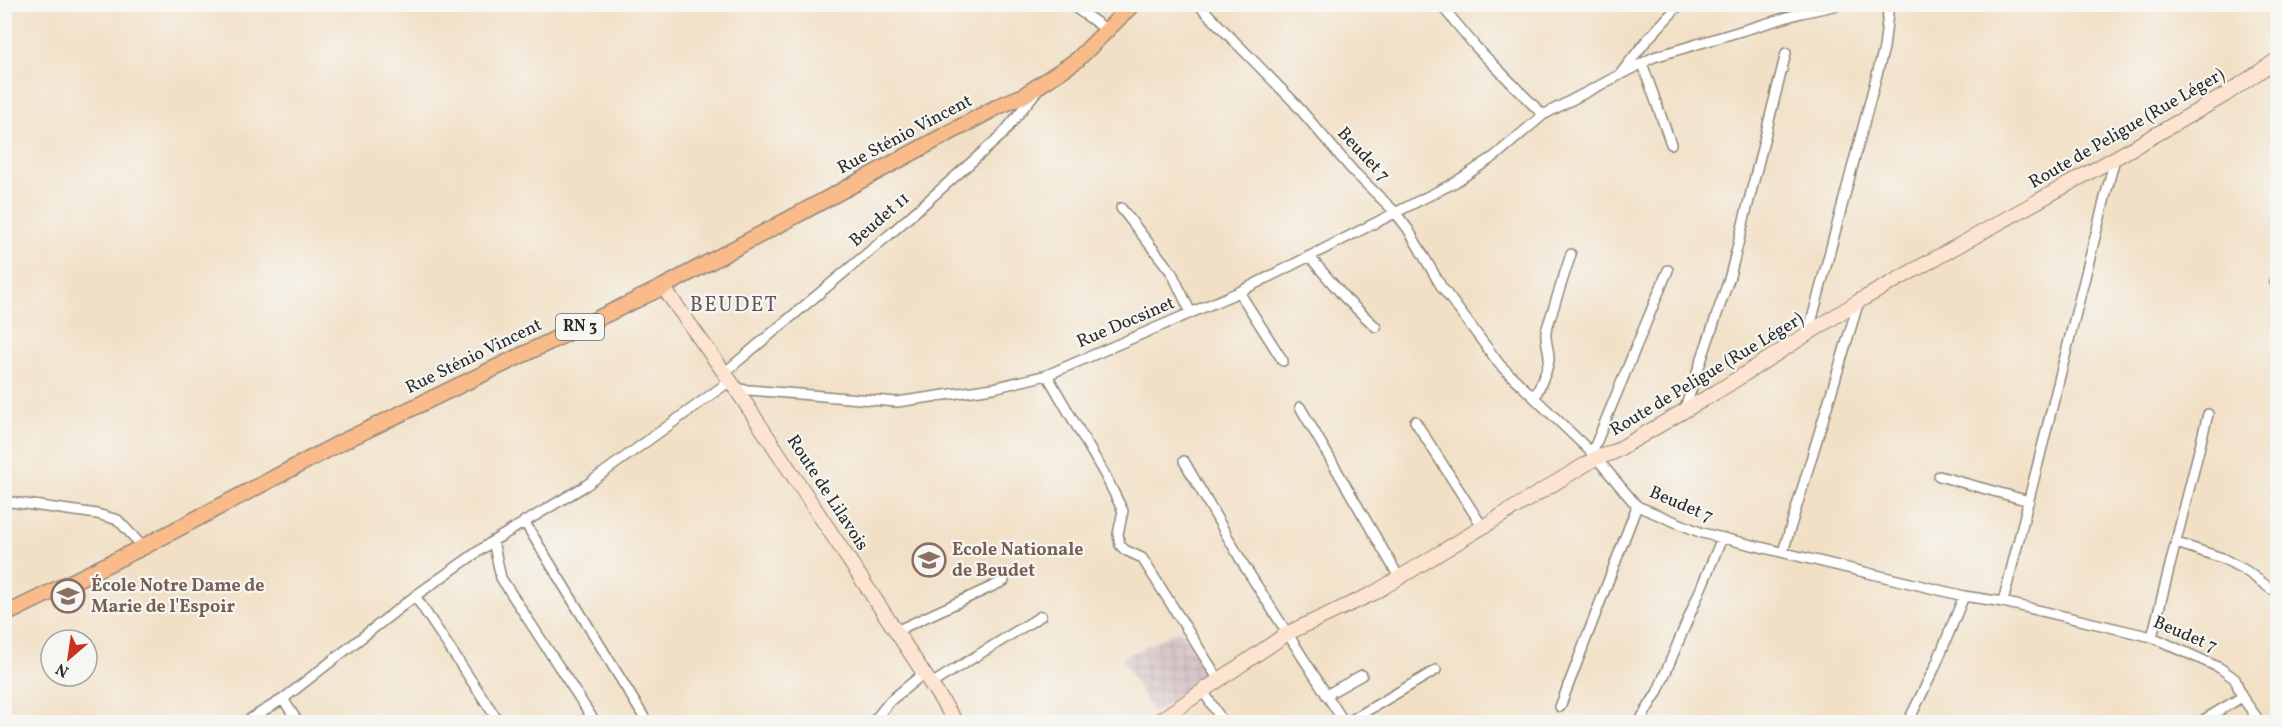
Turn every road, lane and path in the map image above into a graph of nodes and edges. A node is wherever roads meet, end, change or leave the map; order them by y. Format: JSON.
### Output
{"nodes":[{"id":1,"x":1070,"y":4,"type":"edge"},
{"id":2,"x":1132,"y":4,"type":"edge"},
{"id":3,"x":1198,"y":4,"type":"edge"},
{"id":4,"x":1440,"y":4,"type":"edge"},
{"id":5,"x":1680,"y":4,"type":"edge"},
{"id":6,"x":1843,"y":4,"type":"edge"},
{"id":7,"x":1889,"y":4,"type":"edge"},
{"id":8,"x":1107,"y":30,"type":"junction"},
{"id":9,"x":1786,"y":53,"type":"dead end"},
{"id":10,"x":2277,"y":59,"type":"edge"},
{"id":11,"x":1642,"y":63,"type":"junction"},
{"id":12,"x":1619,"y":76,"type":"junction"},
{"id":13,"x":1045,"y":81,"type":"junction"},
{"id":14,"x":1543,"y":115,"type":"junction"},
{"id":15,"x":1671,"y":144,"type":"dead end"},
{"id":16,"x":2115,"y":158,"type":"junction"},
{"id":17,"x":1121,"y":208,"type":"dead end"},
{"id":18,"x":1394,"y":211,"type":"junction"},
{"id":19,"x":1571,"y":254,"type":"dead end"},
{"id":20,"x":1309,"y":256,"type":"junction"},
{"id":21,"x":1668,"y":270,"type":"dead end"},
{"id":22,"x":663,"y":287,"type":"junction"},
{"id":23,"x":1239,"y":292,"type":"junction"},
{"id":24,"x":1859,"y":301,"type":"junction"},
{"id":25,"x":1191,"y":313,"type":"junction"},
{"id":26,"x":1376,"y":327,"type":"dead end"},
{"id":27,"x":1807,"y":336,"type":"junction"},
{"id":28,"x":1283,"y":361,"type":"dead end"},
{"id":29,"x":1047,"y":375,"type":"junction"},
{"id":30,"x":730,"y":381,"type":"junction"},
{"id":31,"x":1534,"y":398,"type":"junction"},
{"id":32,"x":1300,"y":407,"type":"dead end"},
{"id":33,"x":1684,"y":411,"type":"junction"},
{"id":34,"x":2208,"y":414,"type":"dead end"},
{"id":35,"x":1415,"y":421,"type":"dead end"},
{"id":36,"x":1594,"y":455,"type":"junction"},
{"id":37,"x":1184,"y":461,"type":"dead end"},
{"id":38,"x":1939,"y":476,"type":"dead end"},
{"id":39,"x":4,"y":501,"type":"edge"},
{"id":40,"x":2029,"y":501,"type":"junction"},
{"id":41,"x":1637,"y":506,"type":"junction"},
{"id":42,"x":524,"y":521,"type":"junction"},
{"id":43,"x":1482,"y":526,"type":"junction"},
{"id":44,"x":1722,"y":538,"type":"junction"},
{"id":45,"x":493,"y":541,"type":"junction"},
{"id":46,"x":2177,"y":543,"type":"junction"},
{"id":47,"x":143,"y":547,"type":"junction"},
{"id":48,"x":1783,"y":552,"type":"junction"},
{"id":49,"x":1399,"y":577,"type":"junction"},
{"id":50,"x":1004,"y":581,"type":"dead end"},
{"id":51,"x":2271,"y":589,"type":"dead end"},
{"id":52,"x":415,"y":596,"type":"junction"},
{"id":53,"x":1964,"y":596,"type":"junction"},
{"id":54,"x":2003,"y":602,"type":"junction"},
{"id":55,"x":4,"y":615,"type":"edge"},
{"id":56,"x":1041,"y":616,"type":"dead end"},
{"id":57,"x":896,"y":631,"type":"junction"},
{"id":58,"x":1288,"y":633,"type":"junction"},
{"id":59,"x":2152,"y":637,"type":"junction"},
{"id":60,"x":1436,"y":670,"type":"dead end"},
{"id":61,"x":1362,"y":675,"type":"dead end"},
{"id":62,"x":927,"y":678,"type":"junction"},
{"id":63,"x":1219,"y":680,"type":"junction"},
{"id":64,"x":1203,"y":691,"type":"junction"},
{"id":65,"x":1326,"y":695,"type":"junction"},
{"id":66,"x":2242,"y":697,"type":"junction"},
{"id":67,"x":283,"y":699,"type":"junction"},
{"id":68,"x":1560,"y":707,"type":"dead end"},
{"id":69,"x":251,"y":721,"type":"edge"},
{"id":70,"x":298,"y":723,"type":"edge"},
{"id":71,"x":499,"y":723,"type":"edge"},
{"id":72,"x":595,"y":723,"type":"edge"},
{"id":73,"x":647,"y":723,"type":"edge"},
{"id":74,"x":873,"y":723,"type":"edge"},
{"id":75,"x":956,"y":723,"type":"edge"},
{"id":76,"x":1157,"y":723,"type":"edge"},
{"id":77,"x":1223,"y":723,"type":"edge"},
{"id":78,"x":1344,"y":723,"type":"edge"},
{"id":79,"x":1348,"y":723,"type":"edge"},
{"id":80,"x":1639,"y":723,"type":"edge"},
{"id":81,"x":1908,"y":723,"type":"edge"},
{"id":82,"x":2200,"y":723,"type":"edge"},
{"id":83,"x":2260,"y":723,"type":"edge"}],
"edges":[{"from":1,"to":8,"type":"street"},
{"from":2,"to":8,"type":"main road","name":"Rue Sténio Vincent","number":"RN 3"},
{"from":3,"to":18,"type":"street","name":"Beudet 7"},
{"from":4,"to":14,"type":"street"},
{"from":5,"to":12,"type":"street"},
{"from":6,"to":11,"type":"street","name":"Rue Docsinet"},
{"from":7,"to":27,"type":"street"},
{"from":8,"to":13,"type":"main road","name":"Rue Sténio Vincent","number":"RN 3"},
{"from":9,"to":33,"type":"street"},
{"from":10,"to":16,"type":"street","name":"Route de Peligue (Rue Léger)"},
{"from":11,"to":12,"type":"street","name":"Rue Docsinet"},
{"from":11,"to":15,"type":"street"},
{"from":12,"to":14,"type":"street","name":"Rue Docsinet"},
{"from":13,"to":22,"type":"main road","name":"Rue Sténio Vincent","number":"RN 3"},
{"from":13,"to":30,"type":"street","name":"Beudet 11"},
{"from":14,"to":18,"type":"street","name":"Rue Docsinet"},
{"from":16,"to":24,"type":"street","name":"Route de Peligue (Rue Léger)"},
{"from":16,"to":40,"type":"street"},
{"from":17,"to":25,"type":"street"},
{"from":18,"to":20,"type":"street","name":"Rue Docsinet"},
{"from":18,"to":31,"type":"street","name":"Beudet 7"},
{"from":19,"to":31,"type":"street"},
{"from":20,"to":23,"type":"street","name":"Rue Docsinet"},
{"from":20,"to":26,"type":"street"},
{"from":21,"to":36,"type":"street"},
{"from":22,"to":30,"type":"street","name":"Route de Lilavois"},
{"from":22,"to":47,"type":"main road","name":"Rue Sténio Vincent","number":"RN 3"},
{"from":23,"to":25,"type":"street","name":"Rue Docsinet"},
{"from":23,"to":28,"type":"street"},
{"from":24,"to":27,"type":"street","name":"Route de Peligue (Rue Léger)"},
{"from":24,"to":48,"type":"street"},
{"from":25,"to":29,"type":"street","name":"Rue Docsinet"},
{"from":27,"to":33,"type":"street","name":"Route de Peligue (Rue Léger)"},
{"from":29,"to":30,"type":"street","name":"Rue Docsinet"},
{"from":29,"to":63,"type":"street"},
{"from":30,"to":42,"type":"street","name":"Beudet 11"},
{"from":30,"to":57,"type":"street","name":"Route de Lilavois"},
{"from":31,"to":36,"type":"street","name":"Beudet 7"},
{"from":32,"to":49,"type":"street"},
{"from":33,"to":36,"type":"street","name":"Route de Peligue (Rue Léger)"},
{"from":34,"to":46,"type":"street"},
{"from":35,"to":43,"type":"street"},
{"from":36,"to":41,"type":"street","name":"Beudet 7"},
{"from":36,"to":43,"type":"street","name":"Route de Peligue (Rue Léger)"},
{"from":37,"to":58,"type":"street"},
{"from":38,"to":40,"type":"street"},
{"from":39,"to":47,"type":"street"},
{"from":40,"to":54,"type":"street"},
{"from":41,"to":44,"type":"street","name":"Beudet 7"},
{"from":41,"to":68,"type":"street"},
{"from":42,"to":45,"type":"street","name":"Beudet 11"},
{"from":42,"to":73,"type":"street"},
{"from":43,"to":49,"type":"street","name":"Route de Peligue (Rue Léger)"},
{"from":44,"to":48,"type":"street","name":"Beudet 7"},
{"from":44,"to":80,"type":"street"},
{"from":45,"to":52,"type":"street","name":"Beudet 11"},
{"from":45,"to":72,"type":"street"},
{"from":46,"to":51,"type":"street"},
{"from":46,"to":59,"type":"street"},
{"from":47,"to":55,"type":"main road","name":"Rue Sténio Vincent","number":"RN 3"},
{"from":48,"to":53,"type":"street","name":"Beudet 7"},
{"from":49,"to":58,"type":"street","name":"Route de Peligue (Rue Léger)"},
{"from":50,"to":57,"type":"street"},
{"from":52,"to":67,"type":"street","name":"Beudet 11"},
{"from":52,"to":71,"type":"street"},
{"from":53,"to":54,"type":"street","name":"Beudet 7"},
{"from":53,"to":81,"type":"street"},
{"from":54,"to":59,"type":"street","name":"Beudet 7"},
{"from":56,"to":62,"type":"street"},
{"from":57,"to":62,"type":"street","name":"Route de Lilavois"},
{"from":58,"to":63,"type":"street","name":"Route de Peligue (Rue Léger)"},
{"from":58,"to":65,"type":"street"},
{"from":59,"to":66,"type":"street","name":"Beudet 7"},
{"from":60,"to":79,"type":"street"},
{"from":61,"to":65,"type":"street"},
{"from":62,"to":74,"type":"street"},
{"from":62,"to":75,"type":"street","name":"Route de Lilavois"},
{"from":63,"to":64,"type":"street","name":"Route de Peligue (Rue Léger)"},
{"from":64,"to":76,"type":"street","name":"Route de Peligue (Rue Léger)"},
{"from":64,"to":77,"type":"street"},
{"from":65,"to":78,"type":"street"},
{"from":66,"to":82,"type":"street"},
{"from":66,"to":83,"type":"street","name":"Beudet 7"},
{"from":67,"to":69,"type":"street","name":"Beudet 11"},
{"from":67,"to":70,"type":"street"}]}
